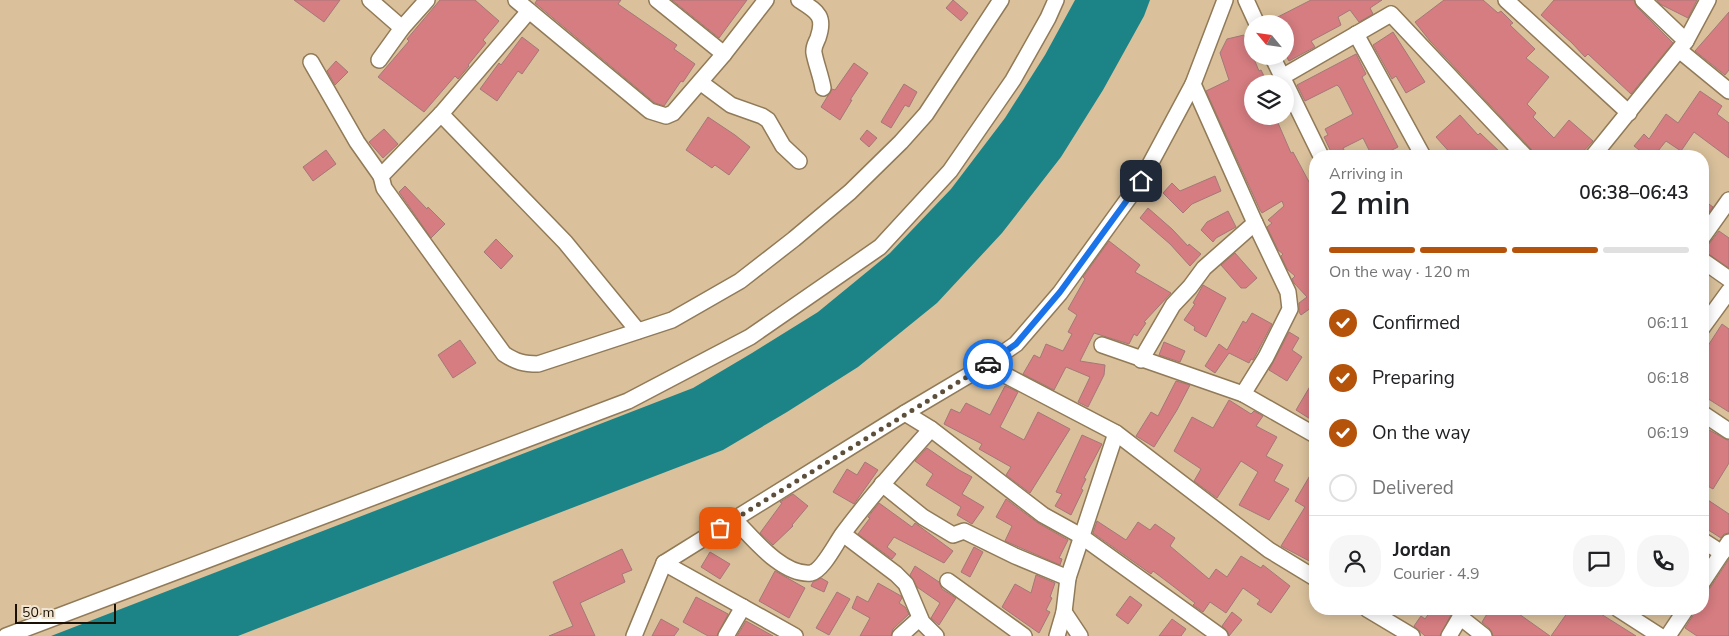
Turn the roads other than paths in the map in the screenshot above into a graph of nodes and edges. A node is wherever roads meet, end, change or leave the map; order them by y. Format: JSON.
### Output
{"nodes":[{"id":1,"x":370,"y":0,"type":"edge"},
{"id":2,"x":427,"y":0,"type":"edge"},
{"id":3,"x":516,"y":0,"type":"edge"},
{"id":4,"x":657,"y":0,"type":"edge"},
{"id":5,"x":766,"y":0,"type":"edge"},
{"id":6,"x":800,"y":0,"type":"edge"},
{"id":7,"x":1001,"y":0,"type":"edge"},
{"id":8,"x":1056,"y":0,"type":"edge"},
{"id":9,"x":1225,"y":0,"type":"edge"},
{"id":10,"x":1246,"y":0,"type":"edge"},
{"id":11,"x":1506,"y":0,"type":"edge"},
{"id":12,"x":1643,"y":0,"type":"edge"},
{"id":13,"x":1708,"y":0,"type":"edge"},
{"id":14,"x":529,"y":11,"type":"junction"},
{"id":15,"x":1253,"y":15,"type":"edge"},
{"id":16,"x":402,"y":28,"type":"junction"},
{"id":17,"x":1356,"y":34,"type":"junction"},
{"id":18,"x":1682,"y":46,"type":"junction"},
{"id":19,"x":724,"y":54,"type":"junction"},
{"id":20,"x":379,"y":60,"type":"dead end"},
{"id":21,"x":312,"y":62,"type":"dead end"},
{"id":22,"x":1285,"y":75,"type":"edge"},
{"id":23,"x":700,"y":82,"type":"junction"},
{"id":24,"x":1193,"y":84,"type":"junction"},
{"id":25,"x":823,"y":88,"type":"dead end"},
{"id":26,"x":1729,"y":90,"type":"edge"},
{"id":27,"x":1294,"y":101,"type":"edge"},
{"id":28,"x":1629,"y":113,"type":"junction"},
{"id":29,"x":441,"y":114,"type":"junction"},
{"id":30,"x":1318,"y":150,"type":"edge"},
{"id":31,"x":1420,"y":150,"type":"edge"},
{"id":32,"x":1518,"y":150,"type":"edge"},
{"id":33,"x":1599,"y":150,"type":"edge"},
{"id":34,"x":799,"y":161,"type":"dead end"},
{"id":35,"x":381,"y":176,"type":"junction"},
{"id":36,"x":1729,"y":200,"type":"edge"},
{"id":37,"x":1255,"y":223,"type":"junction"},
{"id":38,"x":1709,"y":228,"type":"edge"},
{"id":39,"x":1709,"y":265,"type":"edge"},
{"id":40,"x":1729,"y":279,"type":"edge"},
{"id":41,"x":1729,"y":291,"type":"edge"},
{"id":42,"x":1709,"y":318,"type":"edge"},
{"id":43,"x":638,"y":331,"type":"junction"},
{"id":44,"x":1102,"y":345,"type":"dead end"},
{"id":45,"x":1142,"y":360,"type":"junction"},
{"id":46,"x":986,"y":365,"type":"junction"},
{"id":47,"x":1243,"y":394,"type":"junction"},
{"id":48,"x":905,"y":413,"type":"junction"},
{"id":49,"x":1709,"y":417,"type":"edge"},
{"id":50,"x":931,"y":429,"type":"junction"},
{"id":51,"x":1728,"y":429,"type":"edge"},
{"id":52,"x":1309,"y":432,"type":"edge"},
{"id":53,"x":1116,"y":434,"type":"junction"},
{"id":54,"x":882,"y":484,"type":"junction"},
{"id":55,"x":734,"y":519,"type":"junction"},
{"id":56,"x":843,"y":534,"type":"junction"},
{"id":57,"x":1081,"y":536,"type":"junction"},
{"id":58,"x":1709,"y":542,"type":"edge"},
{"id":59,"x":1726,"y":548,"type":"edge"},
{"id":60,"x":664,"y":563,"type":"junction"},
{"id":61,"x":1709,"y":573,"type":"edge"},
{"id":62,"x":1309,"y":574,"type":"edge"},
{"id":63,"x":1068,"y":578,"type":"junction"},
{"id":64,"x":948,"y":581,"type":"dead end"},
{"id":65,"x":743,"y":607,"type":"junction"},
{"id":66,"x":1064,"y":612,"type":"junction"},
{"id":67,"x":1377,"y":615,"type":"edge"},
{"id":68,"x":1461,"y":615,"type":"edge"},
{"id":69,"x":1464,"y":615,"type":"edge"},
{"id":70,"x":1627,"y":615,"type":"edge"},
{"id":71,"x":1682,"y":615,"type":"edge"},
{"id":72,"x":920,"y":618,"type":"junction"},
{"id":73,"x":6,"y":636,"type":"edge"},
{"id":74,"x":634,"y":636,"type":"edge"},
{"id":75,"x":726,"y":636,"type":"edge"},
{"id":76,"x":795,"y":636,"type":"edge"},
{"id":77,"x":900,"y":636,"type":"edge"},
{"id":78,"x":936,"y":636,"type":"edge"},
{"id":79,"x":1024,"y":636,"type":"edge"},
{"id":80,"x":1057,"y":636,"type":"edge"},
{"id":81,"x":1080,"y":636,"type":"edge"},
{"id":82,"x":1220,"y":636,"type":"edge"},
{"id":83,"x":1412,"y":636,"type":"edge"},
{"id":84,"x":1449,"y":636,"type":"edge"},
{"id":85,"x":1484,"y":636,"type":"edge"},
{"id":86,"x":1660,"y":636,"type":"edge"},
{"id":87,"x":1668,"y":636,"type":"edge"}],
"edges":[{"from":1,"to":16,"type":"street"},
{"from":2,"to":16,"type":"street"},
{"from":3,"to":14,"type":"street"},
{"from":4,"to":19,"type":"street"},
{"from":5,"to":19,"type":"street"},
{"from":6,"to":25,"type":"street"},
{"from":7,"to":43,"type":"street"},
{"from":8,"to":73,"type":"street"},
{"from":9,"to":24,"type":"street"},
{"from":10,"to":15,"type":"street"},
{"from":11,"to":28,"type":"street"},
{"from":12,"to":18,"type":"street"},
{"from":13,"to":18,"type":"street"},
{"from":14,"to":23,"type":"street"},
{"from":14,"to":29,"type":"street"},
{"from":16,"to":20,"type":"street"},
{"from":17,"to":22,"type":"street"},
{"from":17,"to":31,"type":"street"},
{"from":17,"to":32,"type":"street"},
{"from":18,"to":26,"type":"street"},
{"from":18,"to":28,"type":"street"},
{"from":19,"to":23,"type":"street"},
{"from":21,"to":35,"type":"street"},
{"from":23,"to":34,"type":"street"},
{"from":24,"to":37,"type":"street"},
{"from":24,"to":46,"type":"street"},
{"from":27,"to":30,"type":"street"},
{"from":28,"to":33,"type":"street"},
{"from":29,"to":35,"type":"street"},
{"from":29,"to":43,"type":"street"},
{"from":35,"to":43,"type":"street"},
{"from":36,"to":38,"type":"street"},
{"from":37,"to":45,"type":"street"},
{"from":37,"to":47,"type":"street"},
{"from":39,"to":40,"type":"street"},
{"from":41,"to":42,"type":"street"},
{"from":44,"to":45,"type":"street"},
{"from":45,"to":47,"type":"street"},
{"from":46,"to":48,"type":"street"},
{"from":46,"to":53,"type":"street"},
{"from":47,"to":52,"type":"street"},
{"from":48,"to":50,"type":"street"},
{"from":48,"to":55,"type":"street"},
{"from":49,"to":51,"type":"street"},
{"from":50,"to":54,"type":"street"},
{"from":50,"to":57,"type":"street"},
{"from":53,"to":57,"type":"street"},
{"from":53,"to":62,"type":"street"},
{"from":54,"to":56,"type":"street"},
{"from":54,"to":63,"type":"street"},
{"from":55,"to":56,"type":"street"},
{"from":55,"to":60,"type":"street"},
{"from":56,"to":72,"type":"street"},
{"from":57,"to":63,"type":"street"},
{"from":57,"to":82,"type":"street"},
{"from":58,"to":59,"type":"street"},
{"from":59,"to":61,"type":"street"},
{"from":60,"to":65,"type":"street"},
{"from":60,"to":74,"type":"street"},
{"from":63,"to":66,"type":"street"},
{"from":64,"to":79,"type":"street"},
{"from":65,"to":75,"type":"street"},
{"from":65,"to":76,"type":"street"},
{"from":66,"to":80,"type":"street"},
{"from":66,"to":81,"type":"street"},
{"from":67,"to":83,"type":"street"},
{"from":68,"to":84,"type":"street"},
{"from":69,"to":85,"type":"street"},
{"from":70,"to":86,"type":"street"},
{"from":71,"to":87,"type":"street"},
{"from":72,"to":77,"type":"street"},
{"from":72,"to":78,"type":"street"}]}
